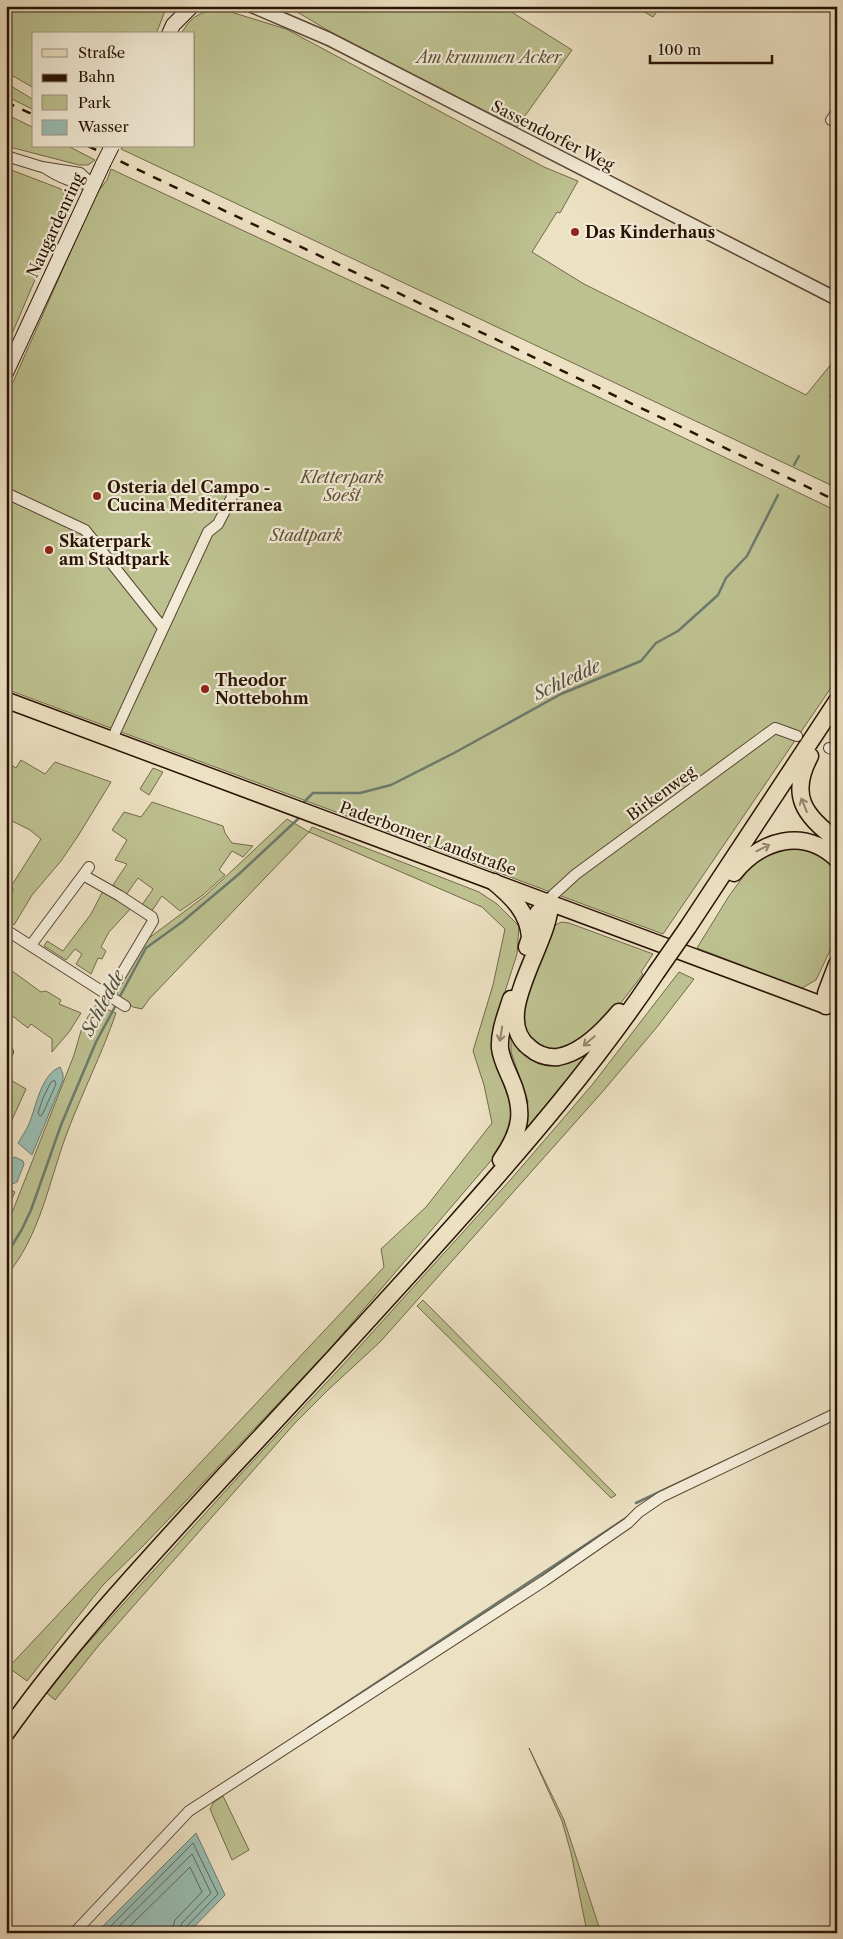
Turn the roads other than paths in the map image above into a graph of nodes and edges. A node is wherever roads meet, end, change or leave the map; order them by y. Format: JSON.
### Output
{"nodes":[{"id":1,"x":176,"y":6,"type":"edge"},
{"id":2,"x":192,"y":6,"type":"edge"},
{"id":3,"x":252,"y":6,"type":"edge"},
{"id":4,"x":171,"y":29,"type":"edge"},
{"id":5,"x":111,"y":148,"type":"edge"},
{"id":6,"x":6,"y":156,"type":"edge"},
{"id":7,"x":93,"y":185,"type":"junction"},
{"id":8,"x":837,"y":299,"type":"edge"},
{"id":9,"x":6,"y":373,"type":"edge"},
{"id":10,"x":235,"y":492,"type":"dead end"},
{"id":11,"x":6,"y":493,"type":"edge"},
{"id":12,"x":163,"y":628,"type":"junction"},
{"id":13,"x":6,"y":700,"type":"edge"},
{"id":14,"x":837,"y":701,"type":"edge"},
{"id":15,"x":837,"y":712,"type":"edge"},
{"id":16,"x":798,"y":736,"type":"dead end"},
{"id":17,"x":112,"y":739,"type":"junction"},
{"id":18,"x":837,"y":840,"type":"edge"},
{"id":19,"x":837,"y":859,"type":"edge"},
{"id":20,"x":494,"y":882,"type":"junction"},
{"id":21,"x":550,"y":901,"type":"junction"},
{"id":22,"x":703,"y":905,"type":"junction"},
{"id":23,"x":6,"y":930,"type":"edge"},
{"id":24,"x":530,"y":937,"type":"junction"},
{"id":25,"x":31,"y":945,"type":"junction"},
{"id":26,"x":837,"y":964,"type":"edge"},
{"id":27,"x":653,"y":979,"type":"junction"},
{"id":28,"x":837,"y":990,"type":"edge"},
{"id":29,"x":109,"y":995,"type":"junction"},
{"id":30,"x":125,"y":1006,"type":"dead end"},
{"id":31,"x":831,"y":1008,"type":"edge"},
{"id":32,"x":492,"y":1183,"type":"junction"},
{"id":33,"x":837,"y":1413,"type":"edge"},
{"id":34,"x":6,"y":1733,"type":"edge"},
{"id":35,"x":74,"y":1933,"type":"edge"}],
"edges":[{"from":1,"to":4,"type":"main road"},
{"from":2,"to":4,"type":"main road"},
{"from":3,"to":8,"type":"street","name":"Sassendorfer Weg"},
{"from":5,"to":7,"type":"main road","name":"Naugardenring","bridge":true},
{"from":6,"to":7,"type":"street"},
{"from":7,"to":9,"type":"main road","name":"Naugardenring"},
{"from":10,"to":12,"type":"street"},
{"from":11,"to":12,"type":"street"},
{"from":12,"to":17,"type":"street"},
{"from":13,"to":17,"type":"main road","name":"Paderborner Landstraße"},
{"from":14,"to":22,"type":"highway"},
{"from":18,"to":15,"type":"highway","one_way":true},
{"from":16,"to":21,"type":"street","name":"Birkenweg"},
{"from":17,"to":20,"type":"main road","name":"Paderborner Landstraße"},
{"from":22,"to":19,"type":"highway","one_way":true},
{"from":20,"to":21,"type":"main road","name":"Paderborner Landstraße"},
{"from":20,"to":24,"type":"highway"},
{"from":21,"to":24,"type":"highway"},
{"from":27,"to":21,"type":"highway","one_way":true},
{"from":21,"to":31,"type":"main road","name":"Paderborner Landstraße"},
{"from":22,"to":27,"type":"highway","bridge":true},
{"from":23,"to":25,"type":"street"},
{"from":24,"to":32,"type":"highway","one_way":true},
{"from":25,"to":29,"type":"street"},
{"from":25,"to":29,"type":"street"},
{"from":26,"to":31,"type":"highway"},
{"from":27,"to":32,"type":"highway"},
{"from":28,"to":31,"type":"highway"},
{"from":29,"to":30,"type":"street"},
{"from":32,"to":34,"type":"highway"},
{"from":33,"to":35,"type":"street"}]}
